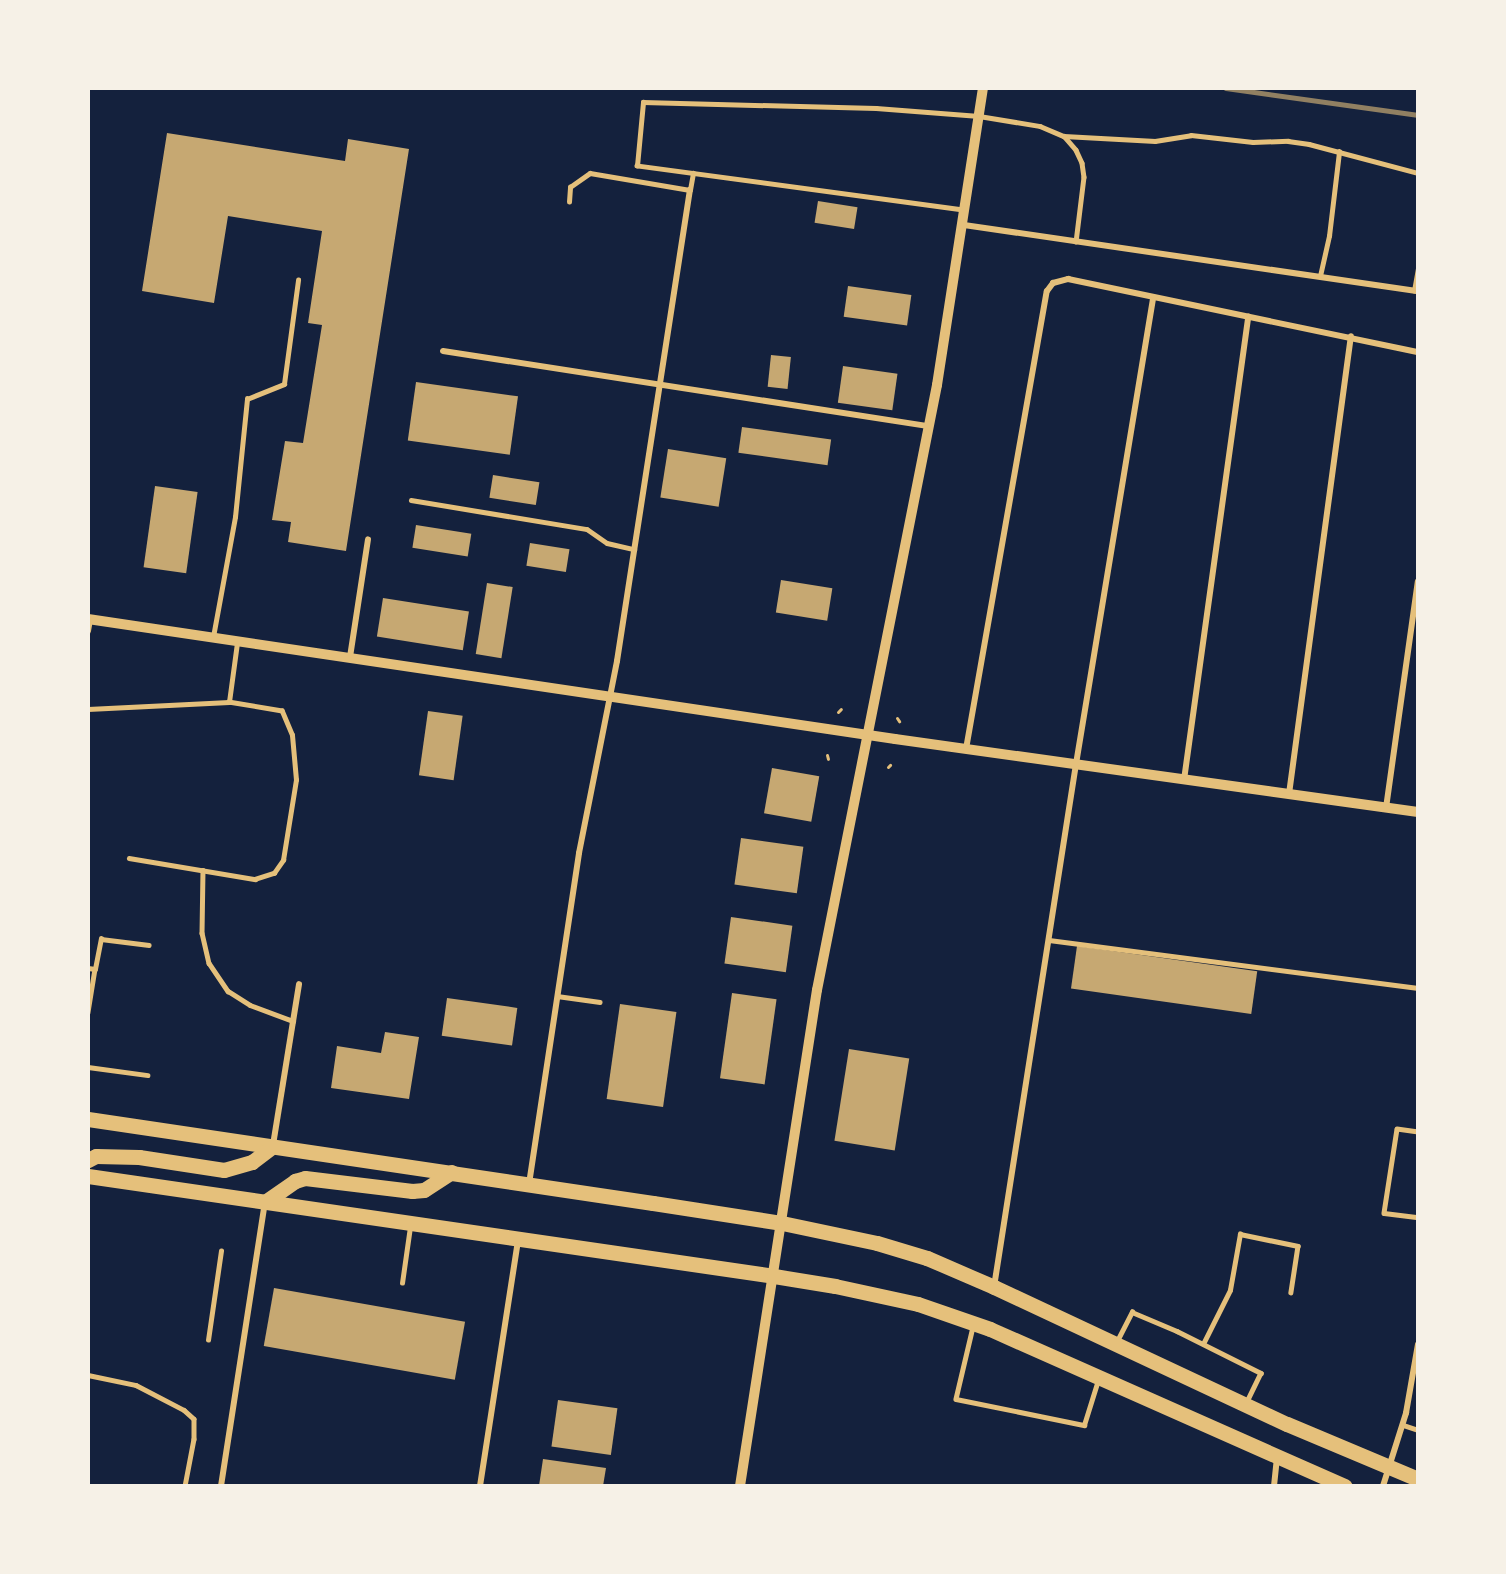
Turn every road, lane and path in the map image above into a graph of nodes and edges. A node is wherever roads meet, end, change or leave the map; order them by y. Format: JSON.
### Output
{"nodes":[{"id":1,"x":983,"y":88,"type":"edge"},
{"id":2,"x":979,"y":116,"type":"junction"},
{"id":3,"x":1064,"y":136,"type":"junction"},
{"id":4,"x":1339,"y":152,"type":"junction"},
{"id":5,"x":693,"y":173,"type":"junction"},
{"id":6,"x":1418,"y":173,"type":"edge"},
{"id":7,"x":690,"y":190,"type":"junction"},
{"id":8,"x":569,"y":202,"type":"dead end"},
{"id":9,"x":966,"y":210,"type":"junction"},
{"id":10,"x":964,"y":225,"type":"junction"},
{"id":11,"x":1076,"y":242,"type":"junction"},
{"id":12,"x":1418,"y":269,"type":"edge"},
{"id":13,"x":1320,"y":276,"type":"junction"},
{"id":14,"x":298,"y":280,"type":"dead end"},
{"id":15,"x":1416,"y":291,"type":"edge"},
{"id":16,"x":1153,"y":298,"type":"junction"},
{"id":17,"x":1248,"y":316,"type":"junction"},
{"id":18,"x":1351,"y":336,"type":"junction"},
{"id":19,"x":443,"y":351,"type":"dead end"},
{"id":20,"x":1418,"y":352,"type":"edge"},
{"id":21,"x":659,"y":385,"type":"junction"},
{"id":22,"x":928,"y":426,"type":"junction"},
{"id":23,"x":411,"y":500,"type":"dead end"},
{"id":24,"x":368,"y":539,"type":"dead end"},
{"id":25,"x":634,"y":549,"type":"junction"},
{"id":26,"x":1418,"y":581,"type":"edge"},
{"id":27,"x":89,"y":623,"type":"edge"},
{"id":28,"x":213,"y":637,"type":"junction"},
{"id":29,"x":238,"y":640,"type":"junction"},
{"id":30,"x":350,"y":657,"type":"junction"},
{"id":31,"x":611,"y":697,"type":"junction"},
{"id":32,"x":230,"y":702,"type":"junction"},
{"id":33,"x":88,"y":709,"type":"edge"},
{"id":34,"x":868,"y":735,"type":"junction"},
{"id":35,"x":966,"y":749,"type":"junction"},
{"id":36,"x":1076,"y":764,"type":"junction"},
{"id":37,"x":1184,"y":780,"type":"junction"},
{"id":38,"x":1289,"y":794,"type":"junction"},
{"id":39,"x":1386,"y":808,"type":"junction"},
{"id":40,"x":1418,"y":812,"type":"edge"},
{"id":41,"x":129,"y":858,"type":"dead end"},
{"id":42,"x":203,"y":870,"type":"junction"},
{"id":43,"x":1049,"y":940,"type":"junction"},
{"id":44,"x":149,"y":945,"type":"dead end"},
{"id":45,"x":88,"y":968,"type":"edge"},
{"id":46,"x":95,"y":969,"type":"junction"},
{"id":47,"x":299,"y":984,"type":"dead end"},
{"id":48,"x":1418,"y":988,"type":"edge"},
{"id":49,"x":557,"y":996,"type":"junction"},
{"id":50,"x":600,"y":1002,"type":"dead end"},
{"id":51,"x":88,"y":1011,"type":"edge"},
{"id":52,"x":293,"y":1021,"type":"junction"},
{"id":53,"x":88,"y":1067,"type":"edge"},
{"id":54,"x":147,"y":1076,"type":"dead end"},
{"id":55,"x":88,"y":1119,"type":"edge"},
{"id":56,"x":1418,"y":1132,"type":"edge"},
{"id":57,"x":273,"y":1146,"type":"junction"},
{"id":58,"x":88,"y":1160,"type":"edge"},
{"id":59,"x":452,"y":1172,"type":"junction"},
{"id":60,"x":88,"y":1176,"type":"edge"},
{"id":61,"x":529,"y":1185,"type":"junction"},
{"id":62,"x":265,"y":1202,"type":"junction"},
{"id":63,"x":1418,"y":1217,"type":"edge"},
{"id":64,"x":782,"y":1223,"type":"junction"},
{"id":65,"x":410,"y":1224,"type":"junction"},
{"id":66,"x":518,"y":1240,"type":"junction"},
{"id":67,"x":221,"y":1251,"type":"dead end"},
{"id":68,"x":774,"y":1276,"type":"junction"},
{"id":69,"x":402,"y":1283,"type":"dead end"},
{"id":70,"x":994,"y":1287,"type":"junction"},
{"id":71,"x":1291,"y":1292,"type":"dead end"},
{"id":72,"x":974,"y":1324,"type":"junction"},
{"id":73,"x":208,"y":1340,"type":"dead end"},
{"id":74,"x":1116,"y":1343,"type":"junction"},
{"id":75,"x":1203,"y":1344,"type":"junction"},
{"id":76,"x":1418,"y":1344,"type":"edge"},
{"id":77,"x":88,"y":1375,"type":"edge"},
{"id":78,"x":1099,"y":1378,"type":"junction"},
{"id":79,"x":1415,"y":1380,"type":"edge"},
{"id":80,"x":1245,"y":1404,"type":"junction"},
{"id":81,"x":1403,"y":1425,"type":"junction"},
{"id":82,"x":1418,"y":1430,"type":"edge"},
{"id":83,"x":1277,"y":1458,"type":"junction"},
{"id":84,"x":1389,"y":1468,"type":"junction"},
{"id":85,"x":1418,"y":1479,"type":"edge"},
{"id":86,"x":185,"y":1485,"type":"edge"},
{"id":87,"x":220,"y":1485,"type":"edge"},
{"id":88,"x":480,"y":1485,"type":"edge"},
{"id":89,"x":740,"y":1485,"type":"edge"},
{"id":90,"x":1274,"y":1485,"type":"edge"},
{"id":91,"x":1345,"y":1485,"type":"edge"},
{"id":92,"x":1383,"y":1485,"type":"edge"}],
"edges":[{"from":1,"to":2,"type":"street"},
{"from":2,"to":3,"type":"lane"},
{"from":2,"to":5,"type":"lane"},
{"from":2,"to":9,"type":"street"},
{"from":3,"to":4,"type":"lane"},
{"from":3,"to":11,"type":"lane"},
{"from":4,"to":6,"type":"lane"},
{"from":4,"to":13,"type":"lane"},
{"from":5,"to":7,"type":"lane"},
{"from":5,"to":9,"type":"lane"},
{"from":7,"to":8,"type":"lane"},
{"from":7,"to":21,"type":"street"},
{"from":9,"to":10,"type":"street"},
{"from":10,"to":11,"type":"street"},
{"from":10,"to":22,"type":"street"},
{"from":11,"to":13,"type":"street"},
{"from":12,"to":15,"type":"lane"},
{"from":13,"to":15,"type":"street"},
{"from":14,"to":28,"type":"lane"},
{"from":16,"to":17,"type":"street"},
{"from":16,"to":35,"type":"street"},
{"from":16,"to":36,"type":"street"},
{"from":17,"to":18,"type":"street"},
{"from":17,"to":37,"type":"street"},
{"from":18,"to":20,"type":"street"},
{"from":18,"to":38,"type":"street"},
{"from":19,"to":21,"type":"street"},
{"from":21,"to":22,"type":"street"},
{"from":21,"to":25,"type":"street"},
{"from":22,"to":34,"type":"street"},
{"from":23,"to":25,"type":"lane"},
{"from":24,"to":30,"type":"street"},
{"from":25,"to":31,"type":"street"},
{"from":26,"to":39,"type":"street"},
{"from":27,"to":28,"type":"street"},
{"from":28,"to":29,"type":"street"},
{"from":29,"to":30,"type":"street"},
{"from":29,"to":32,"type":"lane"},
{"from":30,"to":31,"type":"street"},
{"from":31,"to":34,"type":"street"},
{"from":31,"to":49,"type":"street"},
{"from":32,"to":33,"type":"lane"},
{"from":32,"to":42,"type":"lane"},
{"from":34,"to":35,"type":"street"},
{"from":34,"to":64,"type":"street"},
{"from":35,"to":36,"type":"street"},
{"from":36,"to":37,"type":"street"},
{"from":36,"to":43,"type":"street"},
{"from":37,"to":38,"type":"street"},
{"from":38,"to":39,"type":"street"},
{"from":39,"to":40,"type":"street"},
{"from":41,"to":42,"type":"lane"},
{"from":42,"to":52,"type":"lane"},
{"from":43,"to":48,"type":"lane"},
{"from":43,"to":70,"type":"street"},
{"from":44,"to":46,"type":"lane"},
{"from":45,"to":46,"type":"lane"},
{"from":46,"to":51,"type":"lane"},
{"from":47,"to":52,"type":"street"},
{"from":49,"to":50,"type":"lane"},
{"from":49,"to":61,"type":"street"},
{"from":52,"to":57,"type":"street"},
{"from":53,"to":54,"type":"lane"},
{"from":55,"to":57,"type":"main road"},
{"from":56,"to":63,"type":"lane"},
{"from":57,"to":58,"type":"main road"},
{"from":57,"to":59,"type":"main road"},
{"from":59,"to":61,"type":"main road"},
{"from":59,"to":62,"type":"main road"},
{"from":60,"to":62,"type":"main road"},
{"from":61,"to":64,"type":"main road"},
{"from":62,"to":65,"type":"main road"},
{"from":62,"to":87,"type":"street"},
{"from":64,"to":68,"type":"street"},
{"from":64,"to":70,"type":"main road"},
{"from":65,"to":66,"type":"main road"},
{"from":65,"to":69,"type":"lane"},
{"from":66,"to":68,"type":"main road"},
{"from":66,"to":88,"type":"street"},
{"from":67,"to":73,"type":"lane"},
{"from":68,"to":72,"type":"main road"},
{"from":68,"to":89,"type":"street"},
{"from":70,"to":74,"type":"main road"},
{"from":71,"to":75,"type":"lane"},
{"from":72,"to":78,"type":"main road"},
{"from":72,"to":78,"type":"lane"},
{"from":74,"to":75,"type":"lane"},
{"from":74,"to":80,"type":"main road"},
{"from":75,"to":80,"type":"lane"},
{"from":76,"to":79,"type":"street"},
{"from":77,"to":86,"type":"lane"},
{"from":78,"to":83,"type":"main road"},
{"from":79,"to":81,"type":"street"},
{"from":80,"to":84,"type":"main road"},
{"from":81,"to":82,"type":"lane"},
{"from":81,"to":84,"type":"street"},
{"from":83,"to":90,"type":"street"},
{"from":83,"to":91,"type":"main road"},
{"from":84,"to":85,"type":"main road"},
{"from":84,"to":92,"type":"street"}]}
